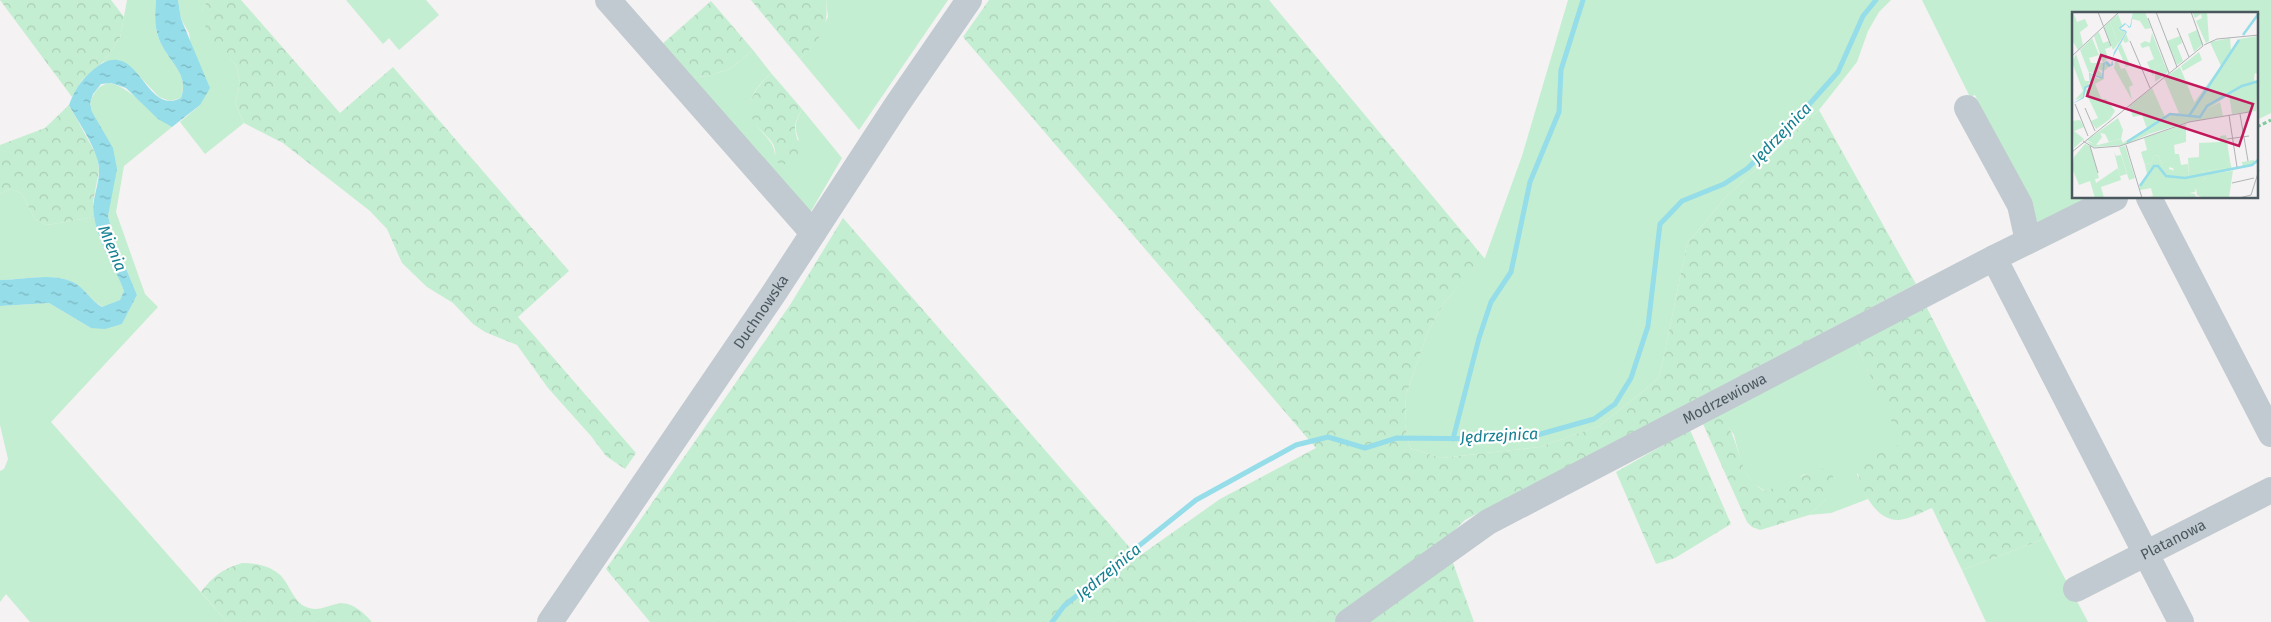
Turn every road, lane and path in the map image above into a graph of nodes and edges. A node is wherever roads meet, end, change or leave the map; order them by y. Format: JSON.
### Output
{"nodes":[{"id":1,"x":608,"y":0,"type":"edge"},
{"id":2,"x":969,"y":0,"type":"edge"},
{"id":3,"x":1968,"y":108,"type":"dead end"},
{"id":4,"x":2271,"y":120,"type":"edge"},
{"id":5,"x":2258,"y":126,"type":"edge"},
{"id":6,"x":2113,"y":199,"type":"edge"},
{"id":7,"x":2150,"y":199,"type":"edge"},
{"id":8,"x":812,"y":233,"type":"junction"},
{"id":9,"x":2028,"y":241,"type":"junction"},
{"id":10,"x":1994,"y":258,"type":"junction"},
{"id":11,"x":2271,"y":434,"type":"edge"},
{"id":12,"x":2271,"y":490,"type":"edge"},
{"id":13,"x":2146,"y":552,"type":"junction"},
{"id":14,"x":2076,"y":589,"type":"dead end"},
{"id":15,"x":550,"y":622,"type":"edge"},
{"id":16,"x":1348,"y":622,"type":"edge"},
{"id":17,"x":2181,"y":622,"type":"edge"}],
"edges":[{"from":1,"to":8,"type":"street"},
{"from":2,"to":8,"type":"street","name":"Duchnowska"},
{"from":3,"to":9,"type":"street"},
{"from":4,"to":5,"type":"path"},
{"from":6,"to":9,"type":"street","name":"Modrzewiowa"},
{"from":7,"to":11,"type":"street"},
{"from":8,"to":15,"type":"street","name":"Duchnowska"},
{"from":9,"to":10,"type":"street","name":"Modrzewiowa"},
{"from":10,"to":13,"type":"street"},
{"from":10,"to":16,"type":"street","name":"Modrzewiowa"},
{"from":12,"to":13,"type":"street","name":"Platanowa"},
{"from":13,"to":14,"type":"street","name":"Platanowa"},
{"from":13,"to":17,"type":"street"}]}
